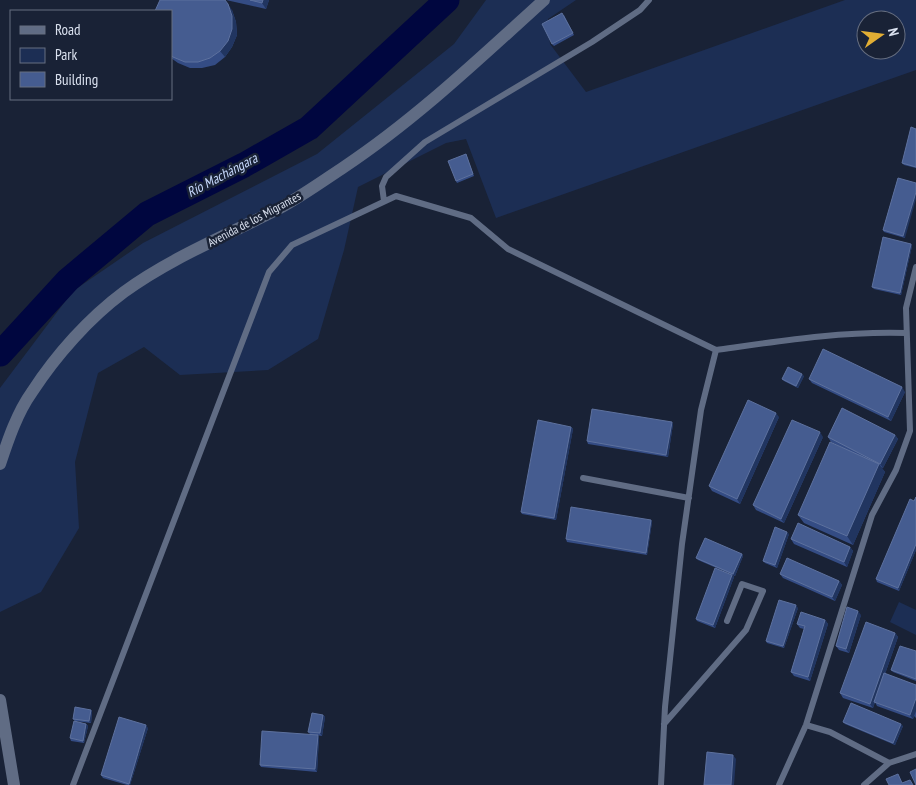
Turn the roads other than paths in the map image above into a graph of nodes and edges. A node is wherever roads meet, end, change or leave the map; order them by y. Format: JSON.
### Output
{"nodes":[{"id":1,"x":544,"y":0,"type":"edge"},
{"id":2,"x":649,"y":0,"type":"edge"},
{"id":3,"x":384,"y":201,"type":"junction"},
{"id":4,"x":916,"y":267,"type":"edge"},
{"id":5,"x":906,"y":333,"type":"junction"},
{"id":6,"x":716,"y":350,"type":"junction"},
{"id":7,"x":0,"y":464,"type":"edge"},
{"id":8,"x":583,"y":478,"type":"dead end"},
{"id":9,"x":689,"y":498,"type":"junction"},
{"id":10,"x":727,"y":621,"type":"dead end"},
{"id":11,"x":0,"y":700,"type":"edge"},
{"id":12,"x":664,"y":725,"type":"junction"},
{"id":13,"x":806,"y":725,"type":"junction"},
{"id":14,"x":916,"y":754,"type":"edge"},
{"id":15,"x":888,"y":763,"type":"junction"},
{"id":16,"x":14,"y":785,"type":"edge"},
{"id":17,"x":73,"y":785,"type":"edge"},
{"id":18,"x":661,"y":785,"type":"edge"},
{"id":19,"x":779,"y":785,"type":"edge"},
{"id":20,"x":864,"y":785,"type":"edge"}],
"edges":[{"from":1,"to":7,"type":"street","name":"Avenida de los Migrantes"},
{"from":2,"to":3,"type":"lane"},
{"from":3,"to":6,"type":"lane"},
{"from":3,"to":17,"type":"lane"},
{"from":4,"to":5,"type":"lane"},
{"from":5,"to":6,"type":"lane"},
{"from":5,"to":13,"type":"lane"},
{"from":6,"to":9,"type":"lane"},
{"from":8,"to":9,"type":"lane"},
{"from":9,"to":12,"type":"lane"},
{"from":10,"to":12,"type":"lane"},
{"from":11,"to":16,"type":"street"},
{"from":12,"to":18,"type":"lane"},
{"from":13,"to":15,"type":"lane"},
{"from":13,"to":19,"type":"lane"},
{"from":14,"to":15,"type":"lane"},
{"from":15,"to":20,"type":"lane"}]}
